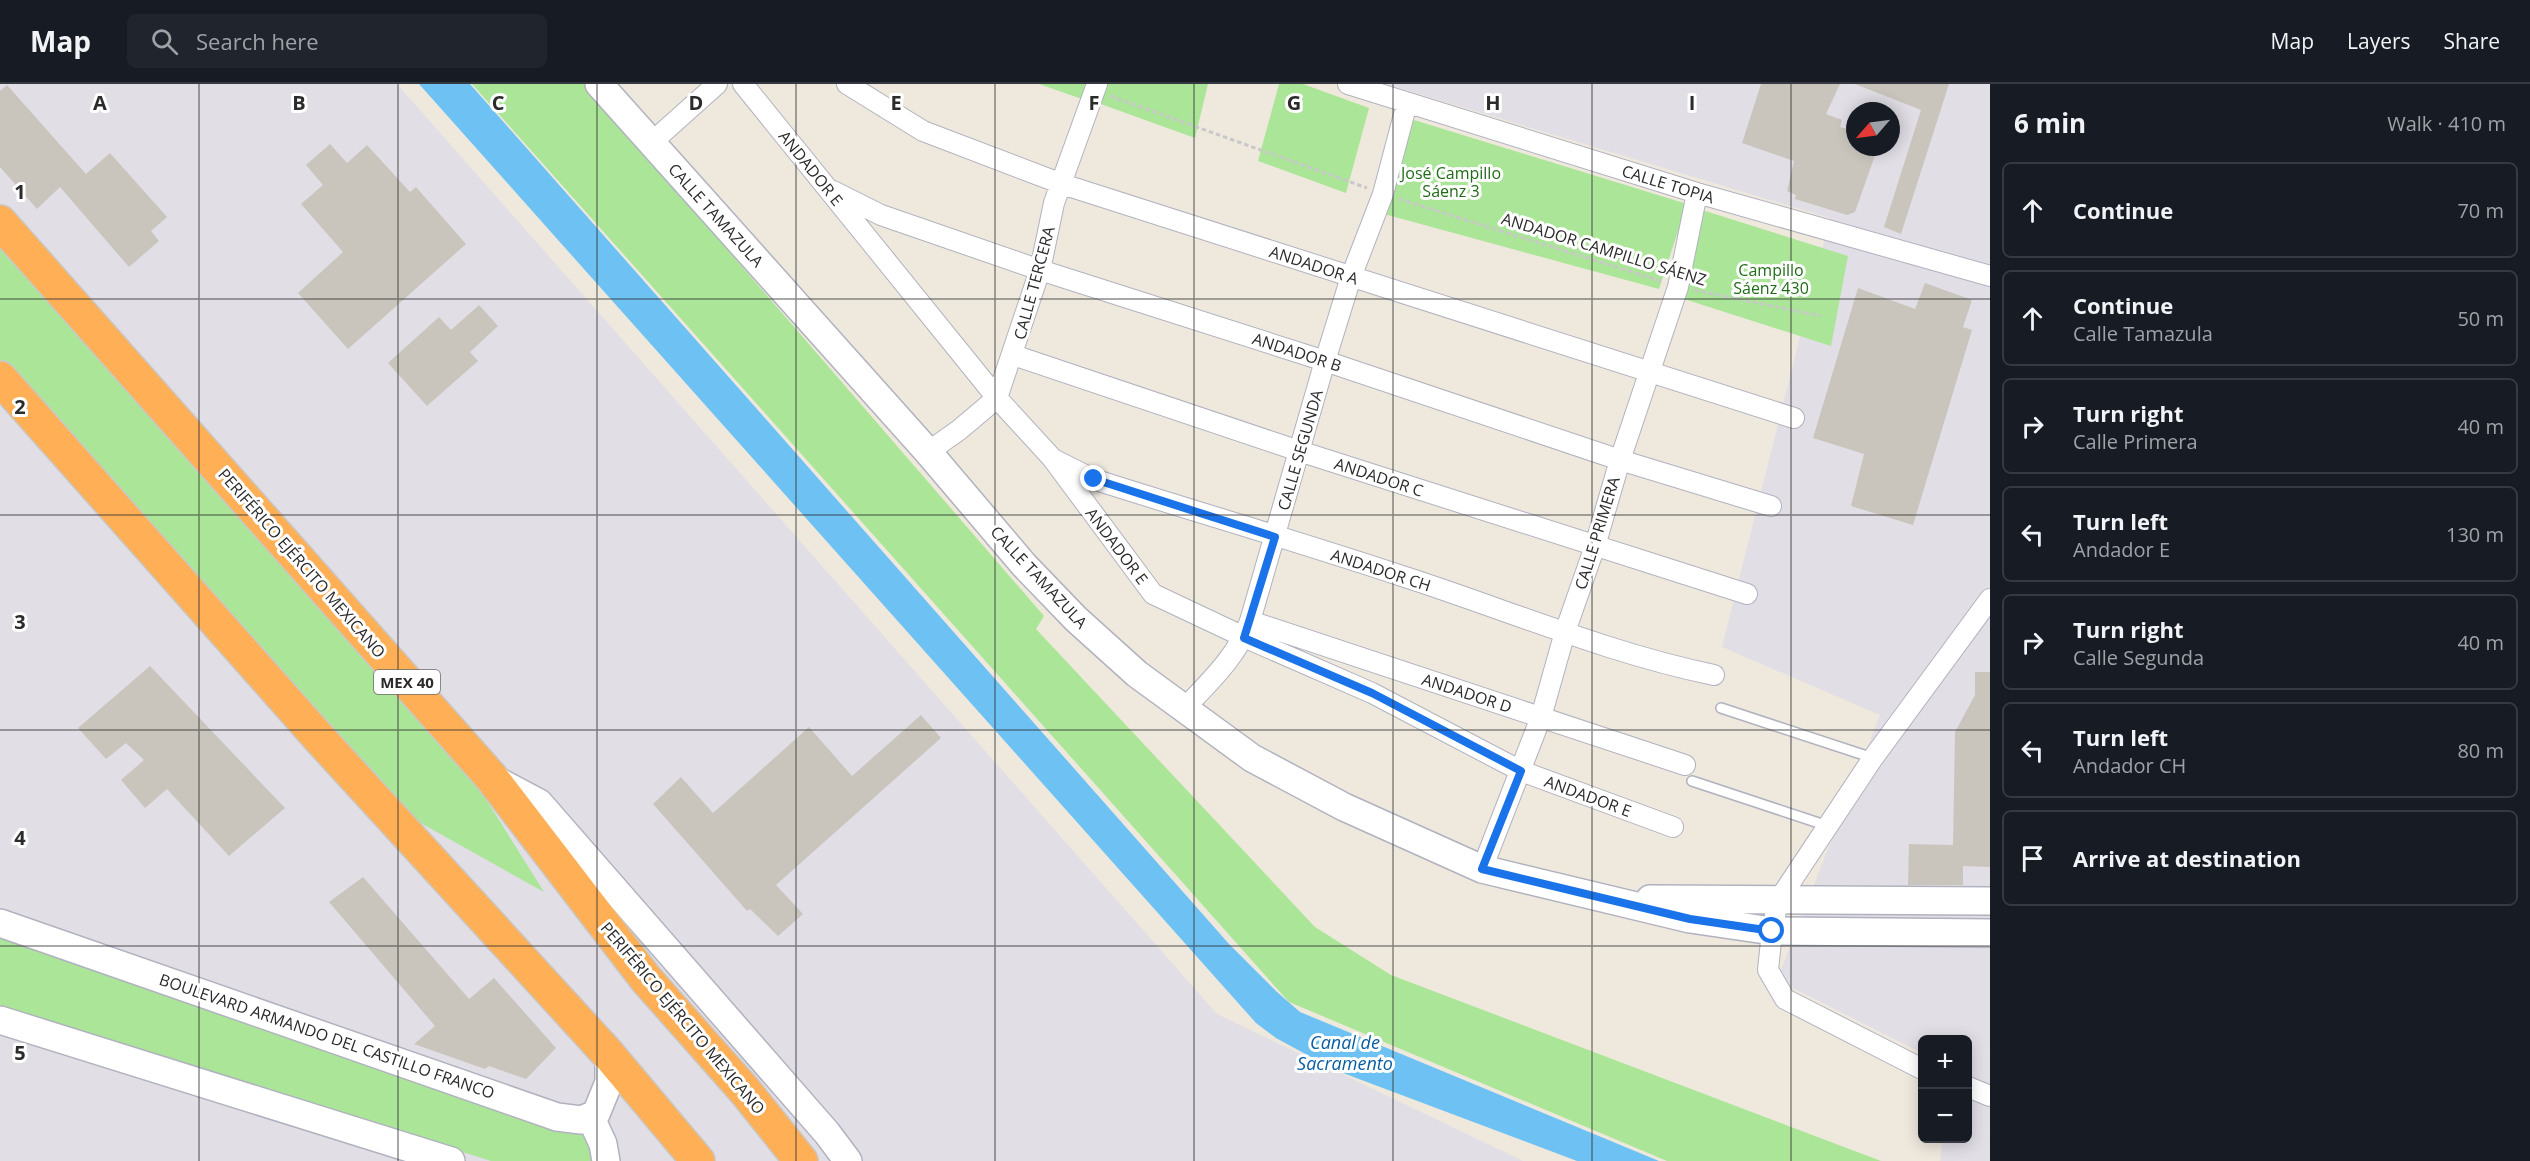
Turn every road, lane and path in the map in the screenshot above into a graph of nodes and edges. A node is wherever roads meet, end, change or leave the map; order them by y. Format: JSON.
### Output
{"nodes":[{"id":1,"x":599,"y":84,"type":"edge"},
{"id":2,"x":717,"y":84,"type":"edge"},
{"id":3,"x":743,"y":84,"type":"edge"},
{"id":4,"x":847,"y":84,"type":"edge"},
{"id":5,"x":1348,"y":84,"type":"edge"},
{"id":6,"x":1096,"y":87,"type":"edge"},
{"id":7,"x":1407,"y":103,"type":"junction"},
{"id":8,"x":651,"y":143,"type":"junction"},
{"id":9,"x":1062,"y":184,"type":"junction"},
{"id":10,"x":827,"y":188,"type":"junction"},
{"id":11,"x":1697,"y":193,"type":"junction"},
{"id":12,"x":1383,"y":194,"type":"junction"},
{"id":13,"x":0,"y":222,"type":"edge"},
{"id":14,"x":1040,"y":270,"type":"junction"},
{"id":15,"x":1990,"y":276,"type":"edge"},
{"id":16,"x":1351,"y":277,"type":"junction"},
{"id":17,"x":1678,"y":286,"type":"junction"},
{"id":18,"x":1821,"y":316,"type":"dead end"},
{"id":19,"x":1013,"y":355,"type":"junction"},
{"id":20,"x":1325,"y":361,"type":"junction"},
{"id":21,"x":1649,"y":369,"type":"junction"},
{"id":22,"x":0,"y":378,"type":"edge"},
{"id":23,"x":997,"y":398,"type":"junction"},
{"id":24,"x":1794,"y":418,"type":"dead end"},
{"id":25,"x":1299,"y":451,"type":"junction"},
{"id":26,"x":928,"y":452,"type":"junction"},
{"id":27,"x":1052,"y":458,"type":"junction"},
{"id":28,"x":1620,"y":460,"type":"junction"},
{"id":29,"x":1771,"y":506,"type":"dead end"},
{"id":30,"x":1275,"y":537,"type":"junction"},
{"id":31,"x":1595,"y":546,"type":"junction"},
{"id":32,"x":1747,"y":594,"type":"dead end"},
{"id":33,"x":1990,"y":599,"type":"edge"},
{"id":34,"x":1247,"y":629,"type":"junction"},
{"id":35,"x":1565,"y":632,"type":"junction"},
{"id":36,"x":1383,"y":665,"type":"junction"},
{"id":37,"x":1714,"y":675,"type":"dead end"},
{"id":38,"x":1372,"y":693,"type":"junction"},
{"id":39,"x":1721,"y":708,"type":"dead end"},
{"id":40,"x":1183,"y":710,"type":"junction"},
{"id":41,"x":1541,"y":717,"type":"junction"},
{"id":42,"x":1873,"y":758,"type":"junction"},
{"id":43,"x":1521,"y":771,"type":"junction"},
{"id":44,"x":1689,"y":773,"type":"joint"},
{"id":45,"x":491,"y":777,"type":"junction"},
{"id":46,"x":1828,"y":826,"type":"junction"},
{"id":47,"x":1673,"y":827,"type":"dead end"},
{"id":48,"x":1482,"y":869,"type":"junction"},
{"id":49,"x":1604,"y":899,"type":"junction"},
{"id":50,"x":1778,"y":901,"type":"junction"},
{"id":51,"x":1990,"y":901,"type":"edge"},
{"id":52,"x":0,"y":923,"type":"edge"},
{"id":53,"x":1772,"y":931,"type":"junction"},
{"id":54,"x":1990,"y":933,"type":"edge"},
{"id":55,"x":0,"y":1020,"type":"edge"},
{"id":56,"x":609,"y":1055,"type":"junction"},
{"id":57,"x":1918,"y":1066,"type":"edge"},
{"id":58,"x":1972,"y":1089,"type":"edge"},
{"id":59,"x":1990,"y":1096,"type":"edge"},
{"id":60,"x":591,"y":1118,"type":"junction"},
{"id":61,"x":451,"y":1161,"type":"edge"},
{"id":62,"x":606,"y":1161,"type":"edge"},
{"id":63,"x":698,"y":1161,"type":"edge"},
{"id":64,"x":801,"y":1161,"type":"edge"},
{"id":65,"x":848,"y":1161,"type":"edge"}],
"edges":[{"from":1,"to":8,"type":"main road","name":"CALLE TAMAZULA"},
{"from":2,"to":8,"type":"street"},
{"from":3,"to":10,"type":"street","name":"ANDADOR E"},
{"from":4,"to":9,"type":"street","name":"ANDADOR A"},
{"from":5,"to":7,"type":"street","name":"CALLE TOPIA"},
{"from":6,"to":9,"type":"street","name":"CALLE TERCERA"},
{"from":6,"to":12,"type":"path","name":"ANDADOR CAMPILLO SÁENZ"},
{"from":7,"to":11,"type":"street","name":"CALLE TOPIA"},
{"from":7,"to":12,"type":"street","name":"CALLE SEGUNDA"},
{"from":8,"to":26,"type":"main road","name":"CALLE TAMAZULA"},
{"from":9,"to":14,"type":"street","name":"CALLE TERCERA"},
{"from":9,"to":16,"type":"street","name":"ANDADOR A"},
{"from":10,"to":14,"type":"street","name":"ANDADOR B"},
{"from":10,"to":23,"type":"street","name":"ANDADOR E"},
{"from":11,"to":15,"type":"street","name":"CALLE TOPIA"},
{"from":11,"to":17,"type":"street","name":"CALLE PRIMERA"},
{"from":12,"to":16,"type":"street","name":"CALLE SEGUNDA"},
{"from":12,"to":17,"type":"path","name":"ANDADOR CAMPILLO SÁENZ"},
{"from":13,"to":45,"type":"highway","name":"PERIFÉRICO EJÉRCITO MEXICANO","number":"MEX 40"},
{"from":14,"to":19,"type":"street","name":"CALLE TERCERA"},
{"from":14,"to":20,"type":"street","name":"ANDADOR B"},
{"from":16,"to":20,"type":"street","name":"CALLE SEGUNDA"},
{"from":16,"to":21,"type":"street","name":"ANDADOR A"},
{"from":17,"to":18,"type":"path","name":"ANDADOR CAMPILLO SÁENZ"},
{"from":17,"to":21,"type":"street","name":"CALLE PRIMERA"},
{"from":19,"to":23,"type":"street","name":"CALLE TERCERA"},
{"from":19,"to":25,"type":"street","name":"ANDADOR C"},
{"from":20,"to":25,"type":"street","name":"CALLE SEGUNDA"},
{"from":20,"to":28,"type":"street","name":"ANDADOR B"},
{"from":21,"to":24,"type":"street","name":"ANDADOR A"},
{"from":21,"to":28,"type":"street","name":"CALLE PRIMERA"},
{"from":22,"to":56,"type":"highway"},
{"from":23,"to":26,"type":"street","name":"CALLE TERCERA"},
{"from":23,"to":27,"type":"street","name":"ANDADOR E"},
{"from":25,"to":30,"type":"street","name":"CALLE SEGUNDA"},
{"from":25,"to":31,"type":"street","name":"ANDADOR C"},
{"from":26,"to":40,"type":"main road","name":"CALLE TAMAZULA"},
{"from":27,"to":30,"type":"street","name":"ANDADOR CH"},
{"from":27,"to":34,"type":"street","name":"ANDADOR E"},
{"from":28,"to":29,"type":"street","name":"ANDADOR B"},
{"from":28,"to":31,"type":"street","name":"CALLE PRIMERA"},
{"from":30,"to":34,"type":"street","name":"CALLE SEGUNDA"},
{"from":30,"to":35,"type":"street","name":"ANDADOR CH"},
{"from":31,"to":32,"type":"street","name":"ANDADOR C"},
{"from":31,"to":35,"type":"street","name":"CALLE PRIMERA"},
{"from":33,"to":42,"type":"street"},
{"from":34,"to":36,"type":"street","name":"ANDADOR D"},
{"from":34,"to":38,"type":"street","name":"ANDADOR E"},
{"from":34,"to":40,"type":"street","name":"CALLE SEGUNDA"},
{"from":35,"to":37,"type":"street","name":"ANDADOR CH"},
{"from":35,"to":41,"type":"street","name":"CALLE PRIMERA"},
{"from":36,"to":38,"type":"street"},
{"from":36,"to":41,"type":"street","name":"ANDADOR D"},
{"from":38,"to":43,"type":"street","name":"ANDADOR E"},
{"from":39,"to":42,"type":"lane"},
{"from":40,"to":48,"type":"main road","name":"CALLE TAMAZULA"},
{"from":41,"to":43,"type":"street","name":"CALLE PRIMERA"},
{"from":41,"to":44,"type":"street","name":"ANDADOR D"},
{"from":42,"to":46,"type":"street"},
{"from":43,"to":47,"type":"street","name":"ANDADOR E"},
{"from":43,"to":48,"type":"street","name":"CALLE PRIMERA"},
{"from":44,"to":46,"type":"lane"},
{"from":45,"to":64,"type":"highway","name":"PERIFÉRICO EJÉRCITO MEXICANO","number":"MEX 40"},
{"from":45,"to":65,"type":"main road"},
{"from":46,"to":50,"type":"street"},
{"from":48,"to":49,"type":"main road","name":"CALLE TAMAZULA"},
{"from":49,"to":50,"type":"main road"},
{"from":49,"to":53,"type":"main road"},
{"from":50,"to":51,"type":"main road"},
{"from":50,"to":53,"type":"street"},
{"from":52,"to":60,"type":"main road","name":"BOULEVARD ARMANDO DEL CASTILLO FRANCO"},
{"from":53,"to":54,"type":"main road"},
{"from":53,"to":57,"type":"street"},
{"from":55,"to":61,"type":"main road"},
{"from":56,"to":60,"type":"main road"},
{"from":56,"to":63,"type":"highway"},
{"from":58,"to":59,"type":"street"},
{"from":60,"to":62,"type":"main road"}]}
